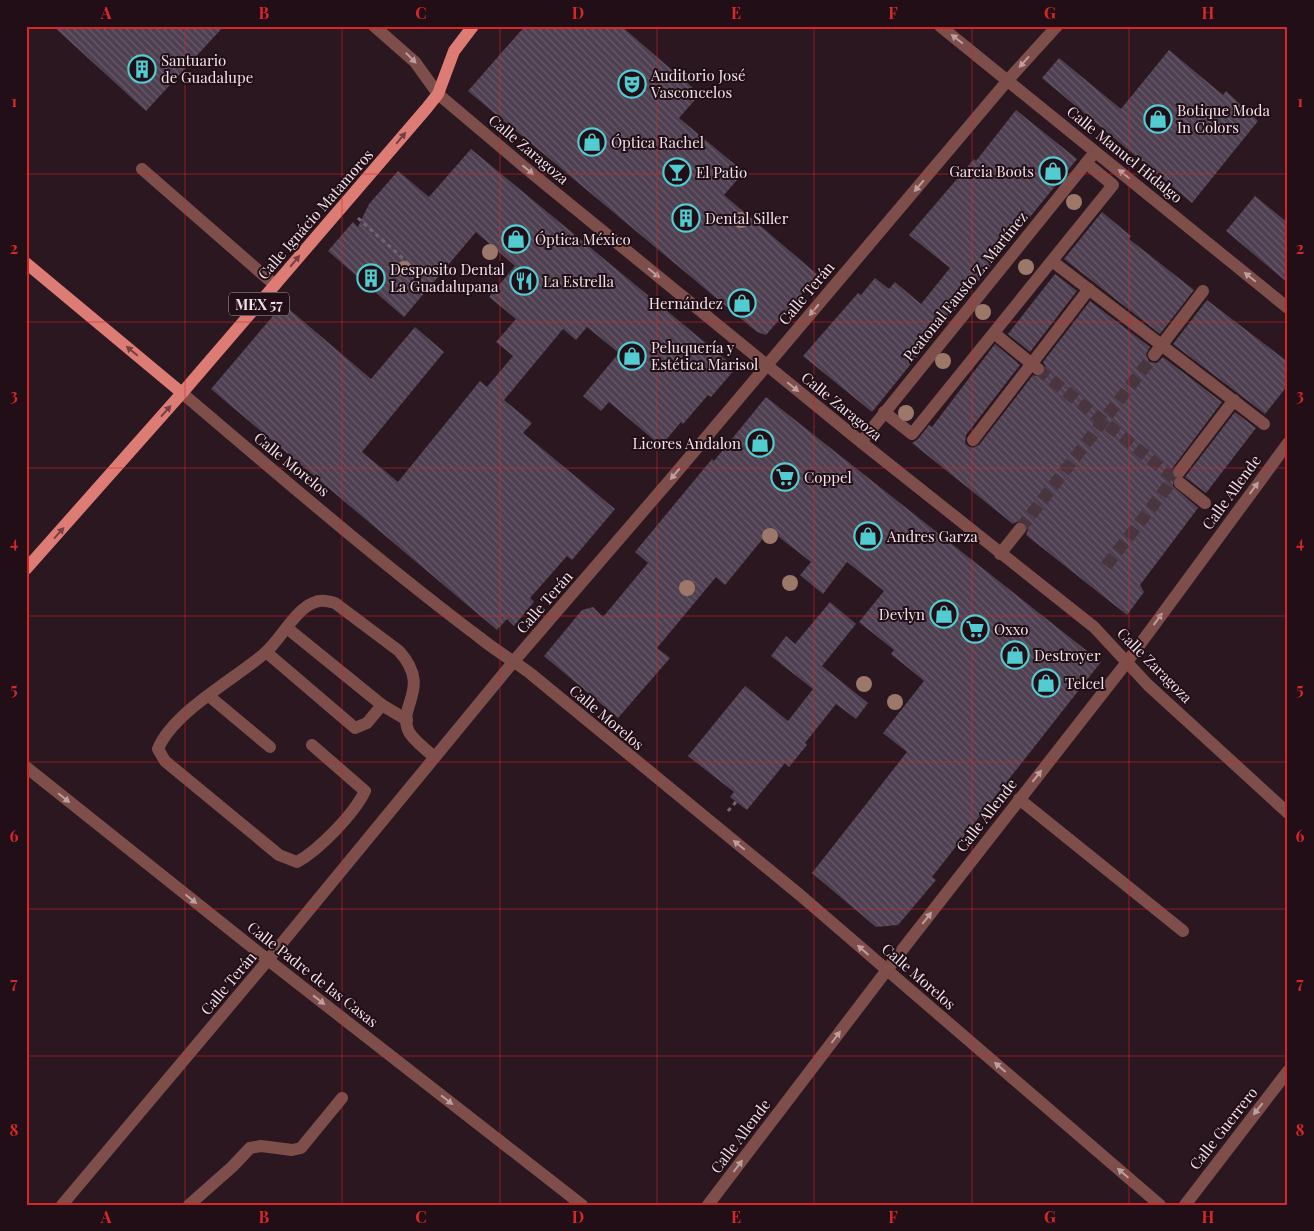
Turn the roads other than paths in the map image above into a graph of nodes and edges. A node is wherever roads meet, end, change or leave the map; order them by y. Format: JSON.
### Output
{"nodes":[{"id":1,"x":374,"y":26,"type":"edge"},
{"id":2,"x":473,"y":26,"type":"edge"},
{"id":3,"x":940,"y":26,"type":"edge"},
{"id":4,"x":1057,"y":26,"type":"edge"},
{"id":5,"x":1008,"y":80,"type":"junction"},
{"id":6,"x":438,"y":94,"type":"junction"},
{"id":7,"x":1096,"y":151,"type":"junction"},
{"id":8,"x":1086,"y":163,"type":"junction"},
{"id":9,"x":142,"y":168,"type":"dead end"},
{"id":10,"x":1052,"y":260,"type":"junction"},
{"id":11,"x":26,"y":263,"type":"edge"},
{"id":12,"x":276,"y":285,"type":"junction"},
{"id":13,"x":1089,"y":289,"type":"junction"},
{"id":14,"x":1203,"y":291,"type":"dead end"},
{"id":15,"x":1288,"y":308,"type":"edge"},
{"id":16,"x":994,"y":332,"type":"junction"},
{"id":17,"x":1162,"y":345,"type":"junction"},
{"id":18,"x":1154,"y":355,"type":"tunnel mouth"},
{"id":19,"x":767,"y":365,"type":"junction"},
{"id":20,"x":1035,"y":366,"type":"junction"},
{"id":21,"x":182,"y":393,"type":"junction"},
{"id":22,"x":1234,"y":400,"type":"junction"},
{"id":23,"x":884,"y":412,"type":"junction"},
{"id":24,"x":1264,"y":424,"type":"dead end"},
{"id":25,"x":972,"y":440,"type":"dead end"},
{"id":26,"x":860,"y":442,"type":"junction"},
{"id":27,"x":1288,"y":443,"type":"edge"},
{"id":28,"x":1205,"y":503,"type":"dead end"},
{"id":29,"x":1020,"y":529,"type":"tunnel mouth"},
{"id":30,"x":1000,"y":554,"type":"junction"},
{"id":31,"x":26,"y":569,"type":"edge"},
{"id":32,"x":287,"y":628,"type":"junction"},
{"id":33,"x":266,"y":652,"type":"junction"},
{"id":34,"x":514,"y":661,"type":"junction"},
{"id":35,"x":1127,"y":662,"type":"junction"},
{"id":36,"x":209,"y":696,"type":"junction"},
{"id":37,"x":382,"y":705,"type":"junction"},
{"id":38,"x":407,"y":720,"type":"junction"},
{"id":39,"x":312,"y":745,"type":"dead end"},
{"id":40,"x":270,"y":747,"type":"dead end"},
{"id":41,"x":434,"y":757,"type":"junction"},
{"id":42,"x":26,"y":767,"type":"edge"},
{"id":43,"x":1019,"y":799,"type":"junction"},
{"id":44,"x":1288,"y":812,"type":"edge"},
{"id":45,"x":1183,"y":931,"type":"dead end"},
{"id":46,"x":268,"y":960,"type":"junction"},
{"id":47,"x":887,"y":971,"type":"junction"},
{"id":48,"x":1288,"y":1071,"type":"edge"},
{"id":49,"x":342,"y":1098,"type":"dead end"},
{"id":50,"x":62,"y":1205,"type":"edge"},
{"id":51,"x":189,"y":1205,"type":"edge"},
{"id":52,"x":582,"y":1205,"type":"edge"},
{"id":53,"x":708,"y":1205,"type":"edge"},
{"id":54,"x":1160,"y":1205,"type":"edge"},
{"id":55,"x":1185,"y":1205,"type":"edge"}],
"edges":[{"from":1,"to":6,"type":"street","name":"Calle Zaragoza","one_way":true},
{"from":2,"to":6,"type":"main road","name":"Calle Ignácio Matamoros","number":"MEX 57"},
{"from":5,"to":3,"type":"street","name":"Calle Manuel Hidalgo","one_way":true},
{"from":4,"to":5,"type":"street","name":"Calle Terán","one_way":true},
{"from":5,"to":7,"type":"street","name":"Calle Manuel Hidalgo"},
{"from":5,"to":19,"type":"street","name":"Calle Terán","one_way":true},
{"from":12,"to":6,"type":"main road","name":"Calle Ignácio Matamoros","number":"MEX 57","one_way":true},
{"from":6,"to":19,"type":"street","name":"Calle Zaragoza","one_way":true},
{"from":7,"to":8,"type":"street","name":"Peatonal Fausto Z. Martínez"},
{"from":15,"to":7,"type":"street","name":"Calle Manuel Hidalgo","one_way":true},
{"from":8,"to":10,"type":"street"},
{"from":8,"to":23,"type":"street","name":"Peatonal Fausto Z. Martínez"},
{"from":9,"to":12,"type":"street"},
{"from":10,"to":13,"type":"street"},
{"from":10,"to":16,"type":"street"},
{"from":21,"to":11,"type":"main road","name":"Calle Morelos","one_way":true},
{"from":12,"to":21,"type":"main road","name":"Calle Ignácio Matamoros","number":"MEX 57"},
{"from":13,"to":17,"type":"street"},
{"from":13,"to":20,"type":"street"},
{"from":14,"to":17,"type":"street"},
{"from":16,"to":20,"type":"street"},
{"from":16,"to":23,"type":"street"},
{"from":17,"to":18,"type":"street"},
{"from":17,"to":22,"type":"street"},
{"from":19,"to":26,"type":"street","name":"Calle Zaragoza","one_way":true},
{"from":19,"to":34,"type":"street","name":"Calle Terán","one_way":true},
{"from":20,"to":25,"type":"street"},
{"from":31,"to":21,"type":"main road","name":"Calle Ignácio Matamoros","number":"MEX 57","one_way":true},
{"from":21,"to":34,"type":"street","name":"Calle Morelos"},
{"from":22,"to":24,"type":"street"},
{"from":22,"to":28,"type":"street"},
{"from":23,"to":26,"type":"street","name":"Peatonal Fausto Z. Martínez"},
{"from":26,"to":30,"type":"street","name":"Calle Zaragoza"},
{"from":35,"to":27,"type":"street","name":"Calle Allende","one_way":true},
{"from":29,"to":30,"type":"street"},
{"from":30,"to":35,"type":"street","name":"Calle Zaragoza"},
{"from":32,"to":33,"type":"street"},
{"from":32,"to":37,"type":"street"},
{"from":32,"to":38,"type":"street"},
{"from":33,"to":36,"type":"street"},
{"from":33,"to":37,"type":"street"},
{"from":34,"to":41,"type":"street","name":"Calle Terán"},
{"from":47,"to":34,"type":"street","name":"Calle Morelos","one_way":true},
{"from":43,"to":35,"type":"street","name":"Calle Allende","one_way":true},
{"from":35,"to":44,"type":"street","name":"Calle Zaragoza"},
{"from":36,"to":39,"type":"street"},
{"from":36,"to":40,"type":"street"},
{"from":37,"to":38,"type":"street"},
{"from":38,"to":41,"type":"street"},
{"from":41,"to":46,"type":"street","name":"Calle Terán"},
{"from":42,"to":46,"type":"street","name":"Calle Padre de las Casas","one_way":true},
{"from":43,"to":45,"type":"street"},
{"from":47,"to":43,"type":"street","name":"Calle Allende","one_way":true},
{"from":46,"to":50,"type":"street","name":"Calle Terán"},
{"from":46,"to":52,"type":"street","name":"Calle Padre de las Casas","one_way":true},
{"from":53,"to":47,"type":"street","name":"Calle Allende","one_way":true},
{"from":54,"to":47,"type":"street","name":"Calle Morelos","one_way":true},
{"from":48,"to":55,"type":"street","name":"Calle Guerrero","one_way":true},
{"from":49,"to":51,"type":"street"}]}
